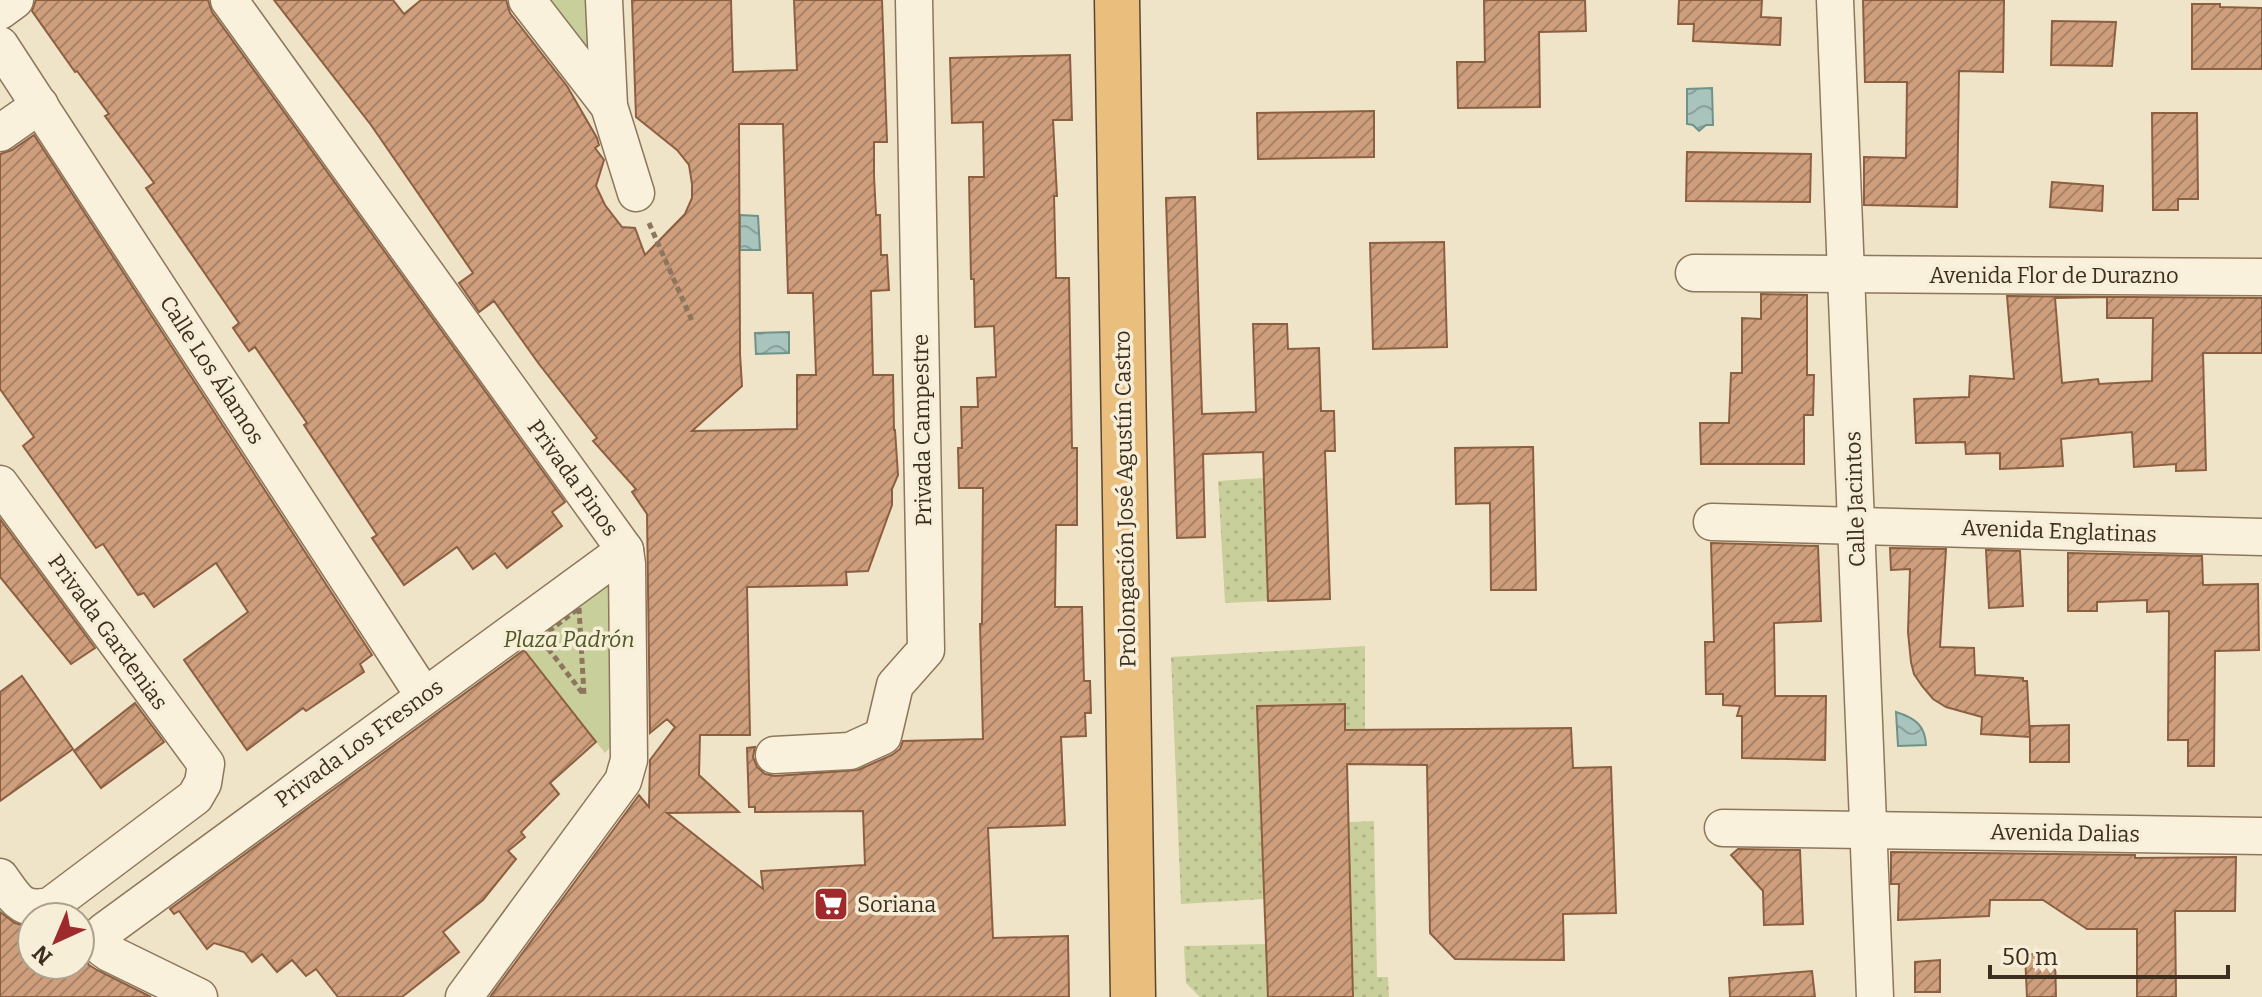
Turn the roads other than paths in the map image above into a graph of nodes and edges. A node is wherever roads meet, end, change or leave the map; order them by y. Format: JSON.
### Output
{"nodes":[{"id":1,"x":15,"y":0,"type":"edge"},
{"id":2,"x":229,"y":0,"type":"edge"},
{"id":3,"x":527,"y":0,"type":"edge"},
{"id":4,"x":604,"y":0,"type":"edge"},
{"id":5,"x":914,"y":0,"type":"edge"},
{"id":6,"x":1117,"y":0,"type":"edge"},
{"id":7,"x":1835,"y":0,"type":"edge"},
{"id":8,"x":0,"y":11,"type":"edge"},
{"id":9,"x":0,"y":45,"type":"edge"},
{"id":10,"x":40,"y":105,"type":"junction"},
{"id":11,"x":609,"y":106,"type":"junction"},
{"id":12,"x":0,"y":133,"type":"edge"},
{"id":13,"x":636,"y":193,"type":"road end"},
{"id":14,"x":1694,"y":273,"type":"dead end"},
{"id":15,"x":1846,"y":274,"type":"junction"},
{"id":16,"x":2262,"y":277,"type":"edge"},
{"id":17,"x":0,"y":484,"type":"edge"},
{"id":18,"x":1712,"y":522,"type":"dead end"},
{"id":19,"x":1856,"y":525,"type":"junction"},
{"id":20,"x":2262,"y":537,"type":"edge"},
{"id":21,"x":625,"y":550,"type":"junction"},
{"id":22,"x":424,"y":696,"type":"junction"},
{"id":23,"x":774,"y":755,"type":"dead end"},
{"id":24,"x":1723,"y":828,"type":"dead end"},
{"id":25,"x":1868,"y":829,"type":"junction"},
{"id":26,"x":2262,"y":836,"type":"edge"},
{"id":27,"x":0,"y":877,"type":"edge"},
{"id":28,"x":199,"y":997,"type":"edge"},
{"id":29,"x":464,"y":997,"type":"edge"},
{"id":30,"x":1133,"y":997,"type":"edge"},
{"id":31,"x":1875,"y":997,"type":"edge"}],
"edges":[{"from":1,"to":8,"type":"street"},
{"from":2,"to":21,"type":"street","name":"Privada Pinos"},
{"from":3,"to":11,"type":"street"},
{"from":4,"to":11,"type":"street"},
{"from":5,"to":23,"type":"street","name":"Privada Campestre"},
{"from":6,"to":30,"type":"highway","name":"Prolongación José Agustín Castro"},
{"from":7,"to":15,"type":"street","name":"Calle Jacintos"},
{"from":9,"to":10,"type":"street","name":"Calle Los Álamos"},
{"from":10,"to":12,"type":"street"},
{"from":10,"to":22,"type":"street","name":"Calle Los Álamos"},
{"from":11,"to":13,"type":"street"},
{"from":14,"to":15,"type":"street","name":"Avenida Flor de Durazno"},
{"from":15,"to":16,"type":"street","name":"Avenida Flor de Durazno"},
{"from":15,"to":19,"type":"street","name":"Calle Jacintos"},
{"from":17,"to":27,"type":"street","name":"Privada Gardenias"},
{"from":18,"to":19,"type":"street","name":"Avenida Englatinas"},
{"from":19,"to":20,"type":"street","name":"Avenida Englatinas"},
{"from":19,"to":25,"type":"street","name":"Calle Jacintos"},
{"from":21,"to":22,"type":"street","name":"Privada Los Fresnos"},
{"from":21,"to":29,"type":"street","name":"Privada Pinos"},
{"from":22,"to":28,"type":"street","name":"Privada Los Fresnos"},
{"from":24,"to":25,"type":"street","name":"Avenida Dalias"},
{"from":25,"to":26,"type":"street","name":"Avenida Dalias"},
{"from":25,"to":31,"type":"street","name":"Calle Jacintos"}]}
